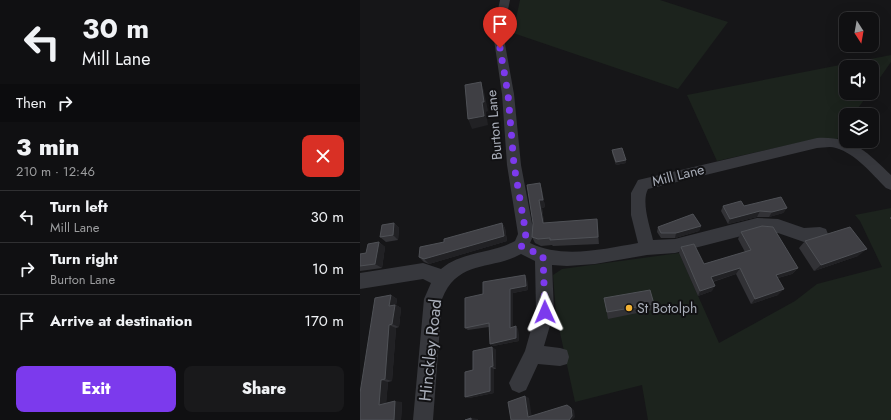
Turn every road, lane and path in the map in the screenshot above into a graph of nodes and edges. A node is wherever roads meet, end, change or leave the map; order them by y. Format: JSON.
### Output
{"nodes":[{"id":1,"x":505,"y":0,"type":"edge"},
{"id":2,"x":891,"y":184,"type":"edge"},
{"id":3,"x":820,"y":234,"type":"dead end"},
{"id":4,"x":521,"y":246,"type":"junction"},
{"id":5,"x":647,"y":248,"type":"junction"},
{"id":6,"x":543,"y":256,"type":"junction"},
{"id":7,"x":360,"y":281,"type":"edge"},
{"id":8,"x":441,"y":281,"type":"junction"},
{"id":9,"x":533,"y":354,"type":"junction"},
{"id":10,"x":560,"y":357,"type":"dead end"},
{"id":11,"x":519,"y":383,"type":"dead end"},
{"id":12,"x":423,"y":420,"type":"edge"}],
"edges":[{"from":1,"to":4,"type":"street","name":"Burton Lane"},
{"from":2,"to":5,"type":"street","name":"Mill Lane"},
{"from":3,"to":5,"type":"street"},
{"from":4,"to":6,"type":"street"},
{"from":4,"to":8,"type":"street"},
{"from":5,"to":6,"type":"street"},
{"from":6,"to":9,"type":"street"},
{"from":7,"to":8,"type":"street"},
{"from":8,"to":12,"type":"street","name":"Hinckley Road"},
{"from":9,"to":10,"type":"street"},
{"from":9,"to":11,"type":"street"}]}
